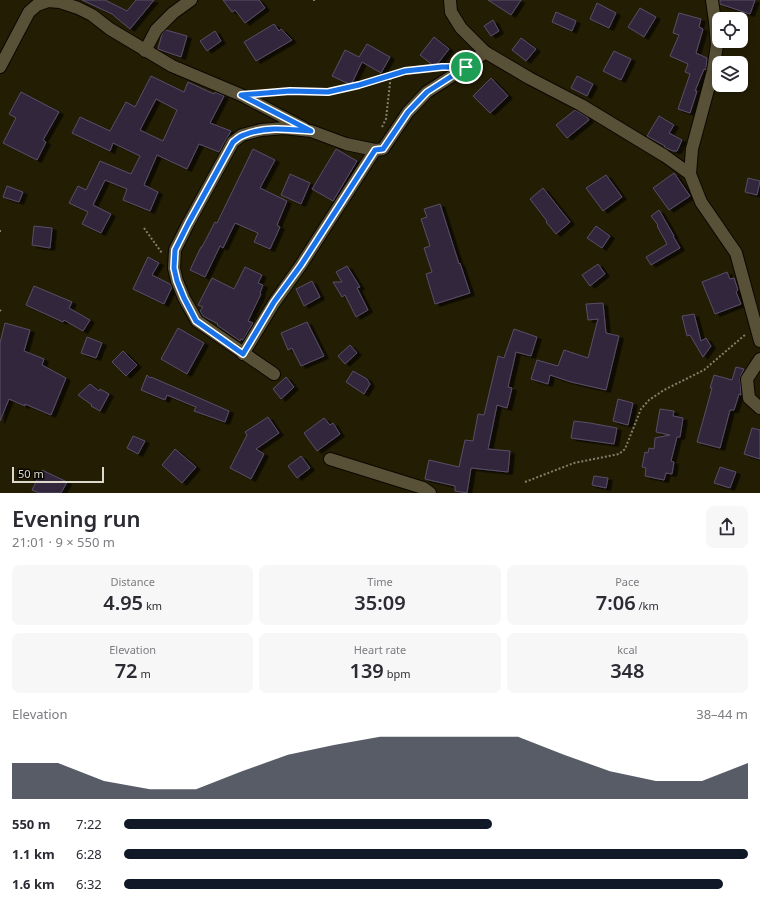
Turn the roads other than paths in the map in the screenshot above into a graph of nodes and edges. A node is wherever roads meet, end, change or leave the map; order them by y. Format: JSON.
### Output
{"nodes":[{"id":1,"x":191,"y":0,"type":"edge"},
{"id":2,"x":450,"y":0,"type":"edge"},
{"id":3,"x":712,"y":0,"type":"edge"},
{"id":4,"x":145,"y":51,"type":"junction"},
{"id":5,"x":485,"y":52,"type":"junction"},
{"id":6,"x":0,"y":67,"type":"edge"},
{"id":7,"x":311,"y":131,"type":"junction"},
{"id":8,"x":375,"y":150,"type":"junction"},
{"id":9,"x":690,"y":174,"type":"junction"},
{"id":10,"x":760,"y":341,"type":"edge"},
{"id":11,"x":243,"y":354,"type":"junction"},
{"id":12,"x":760,"y":359,"type":"edge"},
{"id":13,"x":274,"y":374,"type":"dead end"},
{"id":14,"x":760,"y":408,"type":"edge"},
{"id":15,"x":330,"y":459,"type":"dead end"},
{"id":16,"x":430,"y":493,"type":"edge"}],
"edges":[{"from":1,"to":4,"type":"street"},
{"from":2,"to":5,"type":"street"},
{"from":3,"to":9,"type":"street"},
{"from":4,"to":6,"type":"street"},
{"from":4,"to":7,"type":"street"},
{"from":5,"to":8,"type":"street"},
{"from":5,"to":9,"type":"street"},
{"from":7,"to":8,"type":"street"},
{"from":7,"to":11,"type":"street"},
{"from":8,"to":11,"type":"street"},
{"from":9,"to":10,"type":"street"},
{"from":11,"to":13,"type":"street"},
{"from":12,"to":14,"type":"street"},
{"from":15,"to":16,"type":"street"}]}
